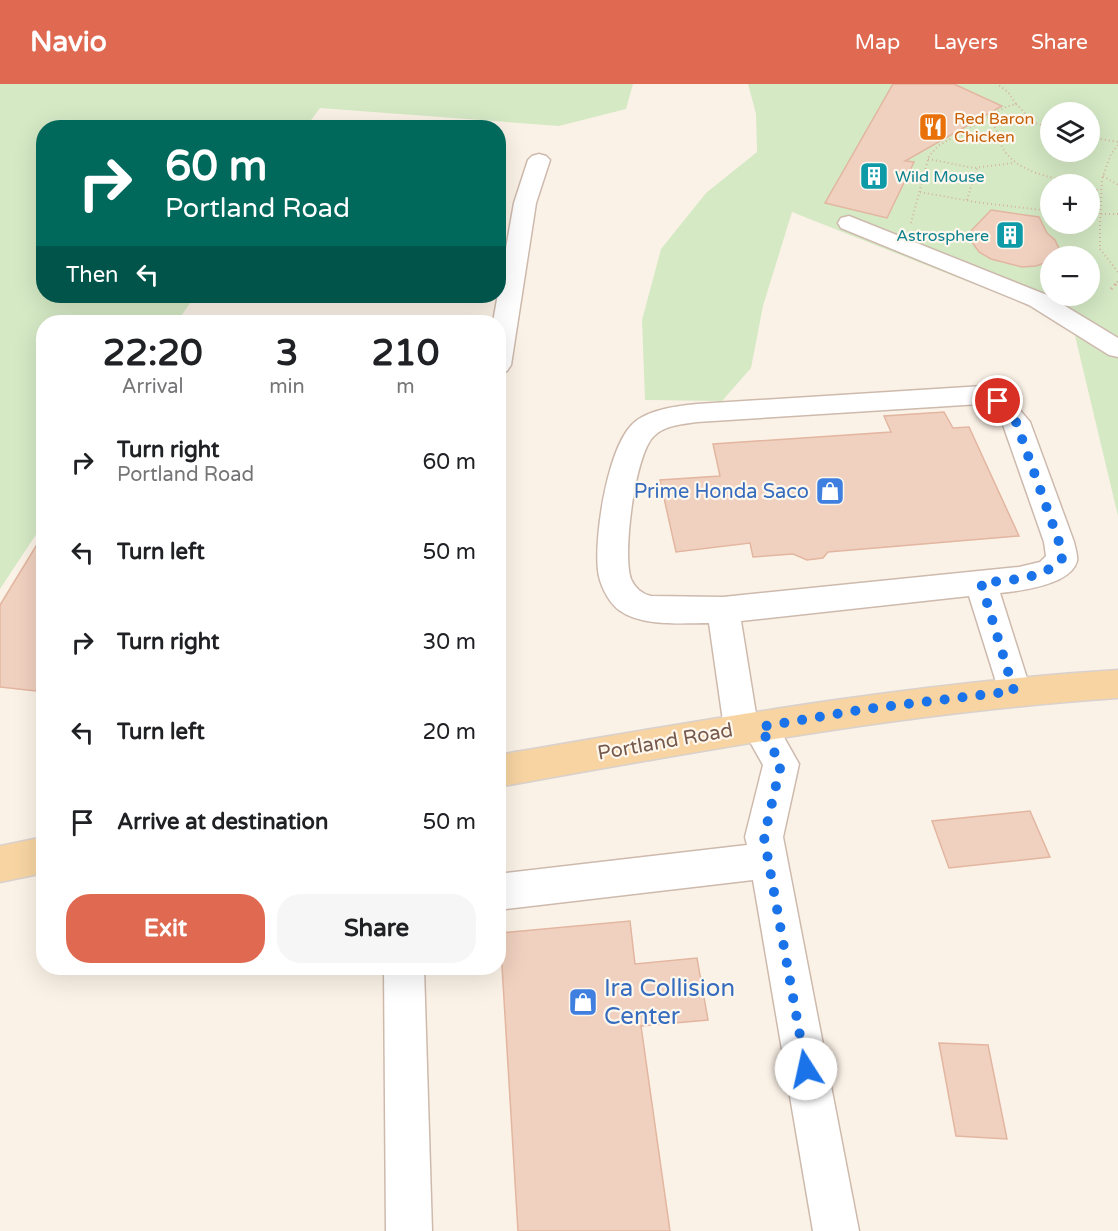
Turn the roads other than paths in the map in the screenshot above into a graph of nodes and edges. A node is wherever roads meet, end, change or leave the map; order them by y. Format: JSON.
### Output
{"nodes":[{"id":1,"x":539,"y":160,"type":"dead end"},
{"id":2,"x":849,"y":223,"type":"dead end"},
{"id":3,"x":506,"y":317,"type":"edge"},
{"id":4,"x":1118,"y":349,"type":"edge"},
{"id":5,"x":981,"y":583,"type":"junction"},
{"id":6,"x":723,"y":610,"type":"junction"},
{"id":7,"x":1118,"y":684,"type":"edge"},
{"id":8,"x":1014,"y":691,"type":"junction"},
{"id":9,"x":750,"y":727,"type":"junction"},
{"id":10,"x":506,"y":770,"type":"edge"},
{"id":11,"x":36,"y":857,"type":"edge"},
{"id":12,"x":768,"y":860,"type":"junction"},
{"id":13,"x":0,"y":864,"type":"edge"},
{"id":14,"x":506,"y":891,"type":"edge"},
{"id":15,"x":404,"y":975,"type":"edge"},
{"id":16,"x":409,"y":1231,"type":"edge"},
{"id":17,"x":836,"y":1231,"type":"edge"}],
"edges":[{"from":1,"to":3,"type":"street"},
{"from":2,"to":4,"type":"street"},
{"from":5,"to":6,"type":"street"},
{"from":5,"to":6,"type":"street"},
{"from":5,"to":8,"type":"street"},
{"from":6,"to":9,"type":"street"},
{"from":7,"to":8,"type":"main road","name":"Portland Road"},
{"from":8,"to":9,"type":"main road","name":"Portland Road"},
{"from":9,"to":10,"type":"main road","name":"Portland Road"},
{"from":9,"to":12,"type":"street"},
{"from":11,"to":13,"type":"main road"},
{"from":12,"to":14,"type":"street"},
{"from":12,"to":17,"type":"street"},
{"from":15,"to":16,"type":"street"}]}
